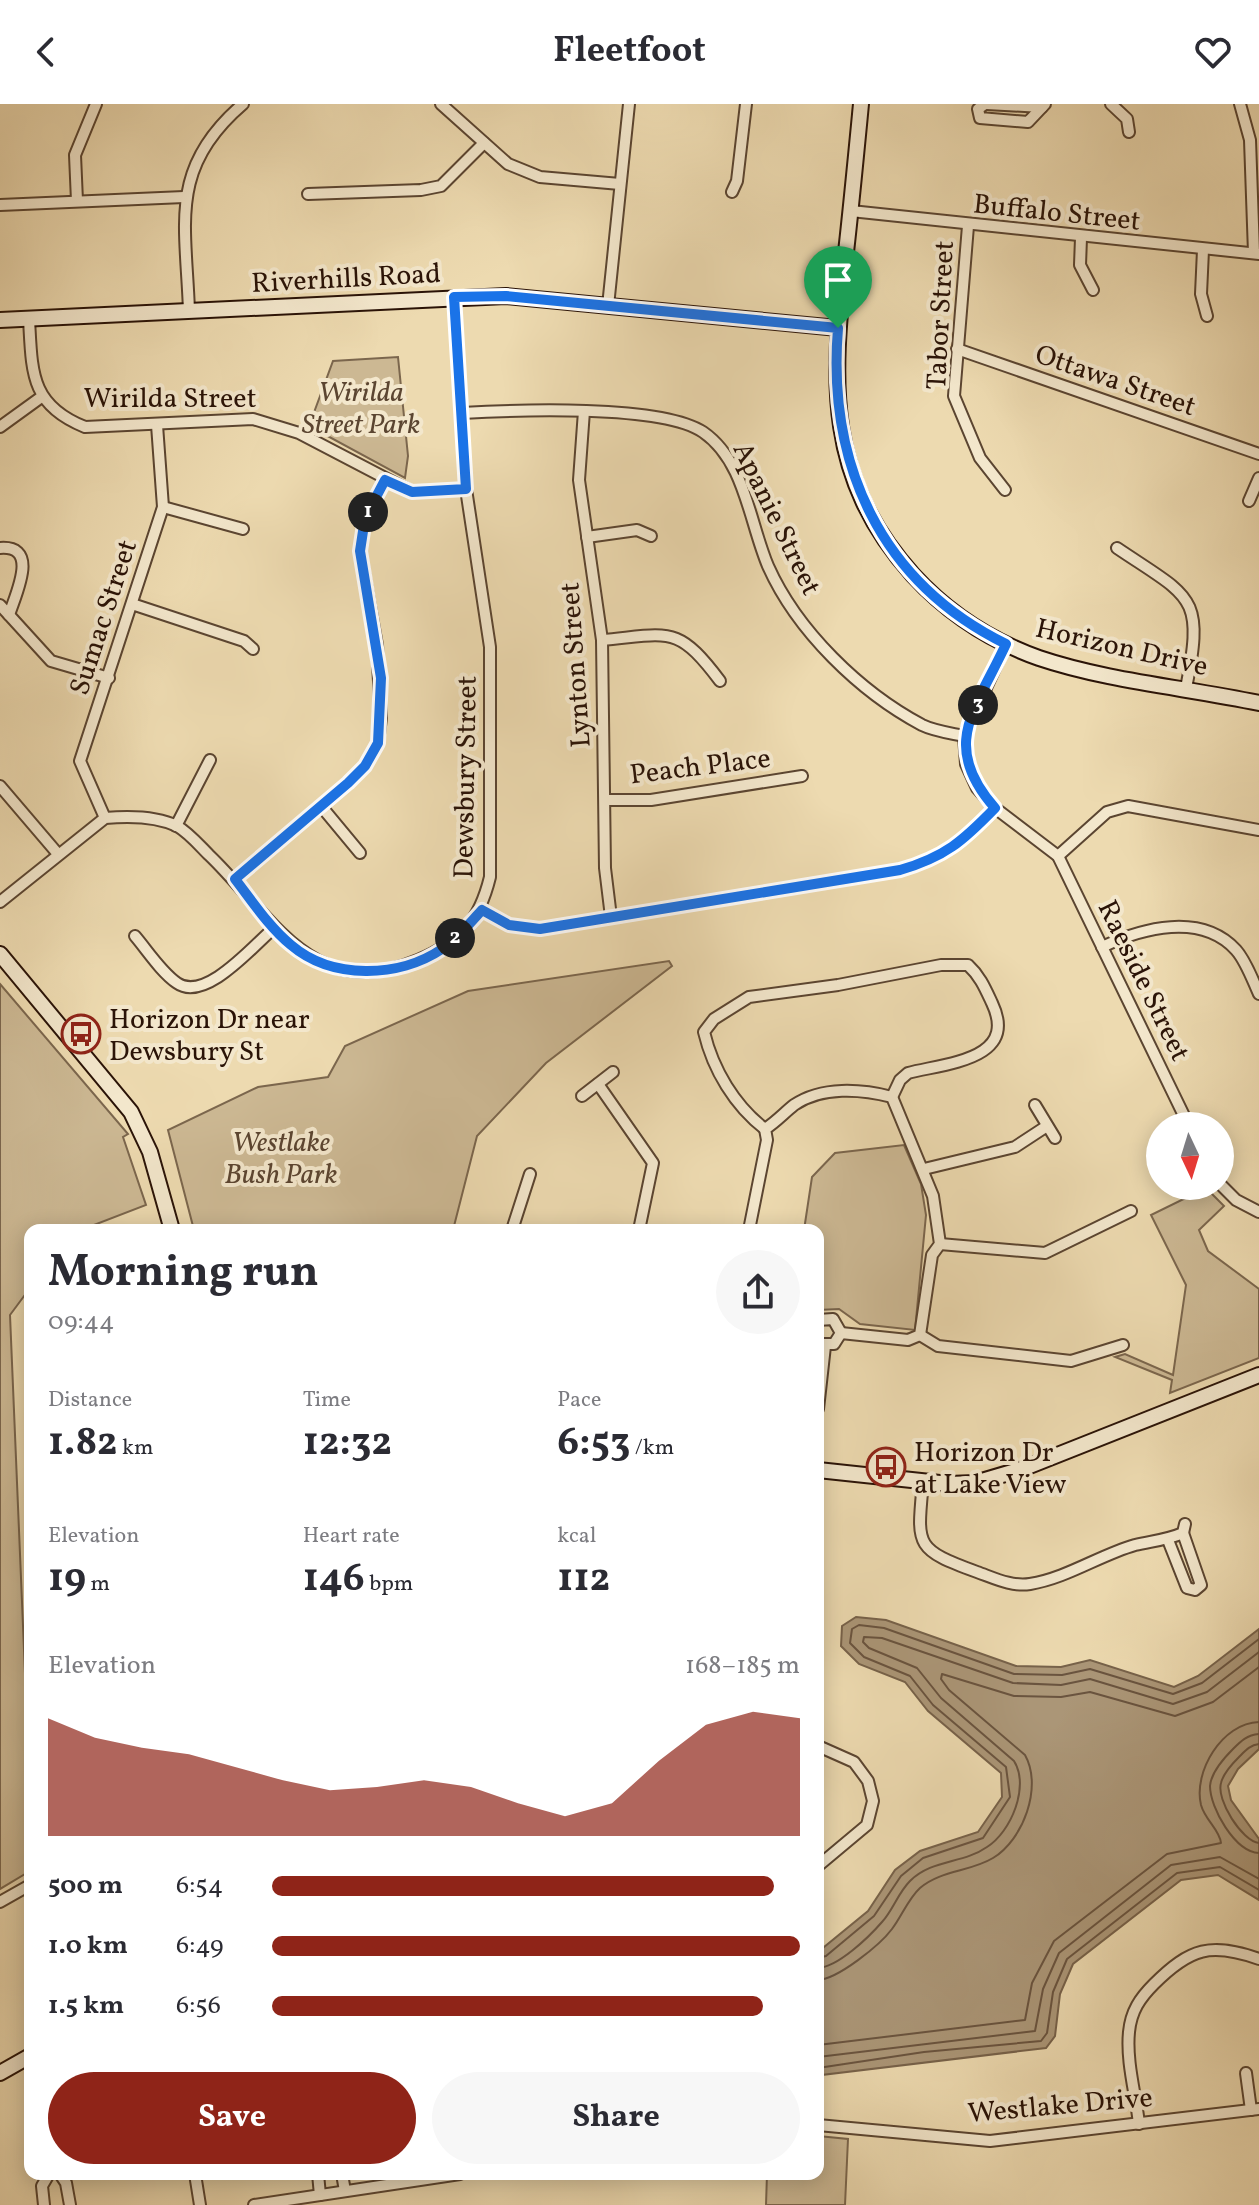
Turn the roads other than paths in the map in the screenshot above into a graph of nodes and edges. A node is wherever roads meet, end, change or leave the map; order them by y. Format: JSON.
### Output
{"nodes":[{"id":1,"x":96,"y":104,"type":"edge"},
{"id":2,"x":243,"y":104,"type":"edge"},
{"id":3,"x":441,"y":104,"type":"edge"},
{"id":4,"x":629,"y":104,"type":"edge"},
{"id":5,"x":746,"y":104,"type":"edge"},
{"id":6,"x":861,"y":104,"type":"edge"},
{"id":7,"x":986,"y":104,"type":"edge"},
{"id":8,"x":1111,"y":104,"type":"edge"},
{"id":9,"x":1240,"y":104,"type":"edge"},
{"id":10,"x":1043,"y":106,"type":"edge"},
{"id":11,"x":1129,"y":132,"type":"dead end"},
{"id":12,"x":484,"y":143,"type":"junction"},
{"id":13,"x":620,"y":184,"type":"junction"},
{"id":14,"x":732,"y":192,"type":"dead end"},
{"id":15,"x":308,"y":194,"type":"dead end"},
{"id":16,"x":184,"y":197,"type":"junction"},
{"id":17,"x":77,"y":201,"type":"junction"},
{"id":18,"x":0,"y":205,"type":"edge"},
{"id":19,"x":851,"y":211,"type":"junction"},
{"id":20,"x":968,"y":226,"type":"junction"},
{"id":21,"x":1081,"y":238,"type":"junction"},
{"id":22,"x":1203,"y":250,"type":"junction"},
{"id":23,"x":1257,"y":254,"type":"edge"},
{"id":24,"x":1093,"y":290,"type":"dead end"},
{"id":25,"x":454,"y":297,"type":"junction"},
{"id":26,"x":608,"y":306,"type":"junction"},
{"id":27,"x":189,"y":311,"type":"junction"},
{"id":28,"x":1207,"y":316,"type":"dead end"},
{"id":29,"x":29,"y":319,"type":"junction"},
{"id":30,"x":0,"y":320,"type":"edge"},
{"id":31,"x":838,"y":328,"type":"junction"},
{"id":32,"x":957,"y":349,"type":"junction"},
{"id":33,"x":40,"y":398,"type":"junction"},
{"id":34,"x":584,"y":411,"type":"junction"},
{"id":35,"x":462,"y":413,"type":"junction"},
{"id":36,"x":157,"y":425,"type":"junction"},
{"id":37,"x":0,"y":427,"type":"edge"},
{"id":38,"x":1259,"y":454,"type":"edge"},
{"id":39,"x":1259,"y":478,"type":"edge"},
{"id":40,"x":385,"y":480,"type":"junction"},
{"id":41,"x":466,"y":489,"type":"junction"},
{"id":42,"x":1005,"y":490,"type":"dead end"},
{"id":43,"x":1249,"y":501,"type":"dead end"},
{"id":44,"x":163,"y":507,"type":"junction"},
{"id":45,"x":243,"y":529,"type":"dead end"},
{"id":46,"x":651,"y":536,"type":"dead end"},
{"id":47,"x":587,"y":537,"type":"junction"},
{"id":48,"x":0,"y":548,"type":"edge"},
{"id":49,"x":1117,"y":548,"type":"dead end"},
{"id":50,"x":132,"y":604,"type":"junction"},
{"id":51,"x":0,"y":605,"type":"edge"},
{"id":52,"x":9,"y":615,"type":"junction"},
{"id":53,"x":602,"y":640,"type":"junction"},
{"id":54,"x":1006,"y":644,"type":"junction"},
{"id":55,"x":253,"y":649,"type":"dead end"},
{"id":56,"x":109,"y":678,"type":"junction"},
{"id":57,"x":720,"y":681,"type":"dead end"},
{"id":58,"x":1186,"y":688,"type":"junction"},
{"id":59,"x":1259,"y":703,"type":"edge"},
{"id":60,"x":964,"y":736,"type":"junction"},
{"id":61,"x":210,"y":760,"type":"dead end"},
{"id":62,"x":802,"y":776,"type":"dead end"},
{"id":63,"x":0,"y":786,"type":"edge"},
{"id":64,"x":605,"y":800,"type":"junction"},
{"id":65,"x":321,"y":806,"type":"junction"},
{"id":66,"x":995,"y":808,"type":"junction"},
{"id":67,"x":105,"y":818,"type":"junction"},
{"id":68,"x":176,"y":826,"type":"junction"},
{"id":69,"x":1259,"y":830,"type":"edge"},
{"id":70,"x":360,"y":853,"type":"dead end"},
{"id":71,"x":58,"y":854,"type":"junction"},
{"id":72,"x":1058,"y":856,"type":"junction"},
{"id":73,"x":235,"y":879,"type":"junction"},
{"id":74,"x":0,"y":902,"type":"edge"},
{"id":75,"x":482,"y":910,"type":"junction"},
{"id":76,"x":611,"y":917,"type":"junction"},
{"id":77,"x":274,"y":928,"type":"junction"},
{"id":78,"x":135,"y":936,"type":"dead end"},
{"id":79,"x":1102,"y":947,"type":"junction"},
{"id":80,"x":0,"y":954,"type":"edge"},
{"id":81,"x":1257,"y":987,"type":"edge"},
{"id":82,"x":613,"y":1072,"type":"dead end"},
{"id":83,"x":598,"y":1084,"type":"junction"},
{"id":84,"x":582,"y":1096,"type":"dead end"},
{"id":85,"x":892,"y":1097,"type":"junction"},
{"id":86,"x":1035,"y":1105,"type":"dead end"},
{"id":87,"x":1182,"y":1112,"type":"edge"},
{"id":88,"x":1047,"y":1126,"type":"junction"},
{"id":89,"x":765,"y":1129,"type":"junction"},
{"id":90,"x":1055,"y":1138,"type":"dead end"},
{"id":91,"x":924,"y":1169,"type":"junction"},
{"id":92,"x":530,"y":1174,"type":"dead end"},
{"id":93,"x":1234,"y":1198,"type":"edge"},
{"id":94,"x":1131,"y":1211,"type":"dead end"},
{"id":95,"x":1259,"y":1212,"type":"edge"},
{"id":96,"x":170,"y":1224,"type":"edge"},
{"id":97,"x":514,"y":1224,"type":"edge"},
{"id":98,"x":640,"y":1224,"type":"edge"},
{"id":99,"x":750,"y":1224,"type":"edge"},
{"id":100,"x":940,"y":1244,"type":"junction"},
{"id":101,"x":824,"y":1320,"type":"edge"},
{"id":102,"x":841,"y":1333,"type":"junction"},
{"id":103,"x":920,"y":1335,"type":"junction"},
{"id":104,"x":824,"y":1344,"type":"edge"},
{"id":105,"x":1123,"y":1345,"type":"dead end"},
{"id":106,"x":1259,"y":1375,"type":"edge"},
{"id":107,"x":824,"y":1471,"type":"edge"},
{"id":108,"x":923,"y":1482,"type":"junction"},
{"id":109,"x":1168,"y":1540,"type":"junction"},
{"id":110,"x":824,"y":1749,"type":"edge"},
{"id":111,"x":824,"y":1861,"type":"edge"},
{"id":112,"x":24,"y":1888,"type":"edge"},
{"id":113,"x":0,"y":1902,"type":"edge"},
{"id":114,"x":1259,"y":1959,"type":"edge"},
{"id":115,"x":24,"y":2059,"type":"edge"},
{"id":116,"x":0,"y":2073,"type":"edge"},
{"id":117,"x":1246,"y":2073,"type":"dead end"},
{"id":118,"x":1255,"y":2110,"type":"edge"},
{"id":119,"x":1139,"y":2124,"type":"junction"},
{"id":120,"x":824,"y":2126,"type":"edge"},
{"id":121,"x":46,"y":2180,"type":"edge"},
{"id":122,"x":64,"y":2180,"type":"edge"},
{"id":123,"x":196,"y":2180,"type":"edge"},
{"id":124,"x":319,"y":2180,"type":"edge"},
{"id":125,"x":343,"y":2180,"type":"edge"},
{"id":126,"x":419,"y":2180,"type":"edge"},
{"id":127,"x":345,"y":2191,"type":"junction"},
{"id":128,"x":320,"y":2195,"type":"junction"},
{"id":129,"x":44,"y":2205,"type":"edge"},
{"id":130,"x":70,"y":2205,"type":"edge"},
{"id":131,"x":200,"y":2205,"type":"edge"},
{"id":132,"x":254,"y":2205,"type":"edge"}],
"edges":[{"from":1,"to":17,"type":"street"},
{"from":2,"to":16,"type":"street"},
{"from":3,"to":12,"type":"street"},
{"from":4,"to":13,"type":"street"},
{"from":5,"to":14,"type":"street"},
{"from":6,"to":19,"type":"street","name":"Horizon Drive"},
{"from":7,"to":10,"type":"street"},
{"from":8,"to":11,"type":"street"},
{"from":9,"to":23,"type":"street"},
{"from":12,"to":13,"type":"street"},
{"from":12,"to":15,"type":"street"},
{"from":13,"to":26,"type":"street"},
{"from":16,"to":17,"type":"street"},
{"from":16,"to":27,"type":"street"},
{"from":17,"to":18,"type":"street"},
{"from":19,"to":20,"type":"street","name":"Buffalo Street"},
{"from":19,"to":31,"type":"street","name":"Horizon Drive"},
{"from":20,"to":21,"type":"street","name":"Buffalo Street"},
{"from":20,"to":32,"type":"street","name":"Tabor Street"},
{"from":21,"to":22,"type":"street","name":"Buffalo Street"},
{"from":21,"to":24,"type":"street"},
{"from":22,"to":23,"type":"street","name":"Buffalo Street"},
{"from":22,"to":28,"type":"street"},
{"from":25,"to":26,"type":"street","name":"Riverhills Road"},
{"from":25,"to":27,"type":"street","name":"Riverhills Road"},
{"from":25,"to":35,"type":"street","name":"Dewsbury Street"},
{"from":26,"to":31,"type":"street","name":"Riverhills Road"},
{"from":27,"to":29,"type":"street","name":"Riverhills Road"},
{"from":29,"to":30,"type":"street","name":"Riverhills Road"},
{"from":29,"to":33,"type":"street"},
{"from":31,"to":54,"type":"street","name":"Horizon Drive"},
{"from":32,"to":38,"type":"street","name":"Ottawa Street"},
{"from":32,"to":42,"type":"street","name":"Tabor Street"},
{"from":33,"to":36,"type":"street","name":"Wirilda Street"},
{"from":33,"to":37,"type":"street"},
{"from":34,"to":35,"type":"street","name":"Apanie Street"},
{"from":34,"to":47,"type":"street","name":"Lynton Street"},
{"from":34,"to":60,"type":"street","name":"Apanie Street"},
{"from":35,"to":41,"type":"street","name":"Dewsbury Street"},
{"from":36,"to":40,"type":"street","name":"Wirilda Street"},
{"from":36,"to":44,"type":"street","name":"Sumac Street"},
{"from":39,"to":43,"type":"street"},
{"from":40,"to":41,"type":"street","name":"Wirilda Street"},
{"from":40,"to":65,"type":"street"},
{"from":41,"to":75,"type":"street","name":"Dewsbury Street"},
{"from":44,"to":45,"type":"street"},
{"from":44,"to":50,"type":"street","name":"Sumac Street"},
{"from":46,"to":47,"type":"street"},
{"from":47,"to":53,"type":"street","name":"Lynton Street"},
{"from":48,"to":52,"type":"street"},
{"from":49,"to":58,"type":"street"},
{"from":50,"to":55,"type":"street"},
{"from":50,"to":56,"type":"street","name":"Sumac Street"},
{"from":51,"to":52,"type":"street"},
{"from":52,"to":56,"type":"street"},
{"from":53,"to":57,"type":"street"},
{"from":53,"to":64,"type":"street","name":"Lynton Street"},
{"from":54,"to":58,"type":"street","name":"Horizon Drive"},
{"from":54,"to":60,"type":"street"},
{"from":56,"to":67,"type":"street","name":"Sumac Street"},
{"from":58,"to":59,"type":"street","name":"Horizon Drive"},
{"from":60,"to":66,"type":"street","name":"Raeside Street"},
{"from":61,"to":68,"type":"street"},
{"from":62,"to":64,"type":"street","name":"Peach Place"},
{"from":63,"to":71,"type":"street"},
{"from":64,"to":76,"type":"street","name":"Lynton Street"},
{"from":65,"to":70,"type":"street"},
{"from":65,"to":73,"type":"street"},
{"from":66,"to":72,"type":"street","name":"Raeside Street"},
{"from":66,"to":76,"type":"street"},
{"from":67,"to":68,"type":"street"},
{"from":67,"to":71,"type":"street"},
{"from":68,"to":73,"type":"street","name":"Dewsbury Street"},
{"from":69,"to":72,"type":"street"},
{"from":71,"to":74,"type":"street"},
{"from":72,"to":79,"type":"street","name":"Raeside Street"},
{"from":73,"to":77,"type":"street","name":"Dewsbury Street"},
{"from":75,"to":76,"type":"street"},
{"from":75,"to":77,"type":"street","name":"Dewsbury Street"},
{"from":77,"to":78,"type":"street"},
{"from":79,"to":81,"type":"street"},
{"from":79,"to":87,"type":"street","name":"Raeside Street"},
{"from":80,"to":96,"type":"street"},
{"from":82,"to":83,"type":"street"},
{"from":83,"to":84,"type":"street"},
{"from":83,"to":98,"type":"street"},
{"from":85,"to":89,"type":"street"},
{"from":85,"to":89,"type":"street"},
{"from":85,"to":91,"type":"street"},
{"from":86,"to":88,"type":"street"},
{"from":88,"to":90,"type":"street"},
{"from":88,"to":91,"type":"street"},
{"from":89,"to":99,"type":"street"},
{"from":91,"to":100,"type":"street"},
{"from":92,"to":97,"type":"street"},
{"from":93,"to":95,"type":"street"},
{"from":94,"to":100,"type":"street"},
{"from":100,"to":103,"type":"street"},
{"from":101,"to":102,"type":"street"},
{"from":102,"to":103,"type":"street"},
{"from":102,"to":104,"type":"street"},
{"from":103,"to":105,"type":"street"},
{"from":106,"to":108,"type":"street"},
{"from":107,"to":108,"type":"street"},
{"from":108,"to":109,"type":"street"},
{"from":109,"to":109,"type":"street"},
{"from":110,"to":111,"type":"street"},
{"from":112,"to":113,"type":"street"},
{"from":114,"to":119,"type":"street"},
{"from":115,"to":116,"type":"street"},
{"from":117,"to":118,"type":"street"},
{"from":118,"to":119,"type":"street","name":"Westlake Drive"},
{"from":119,"to":120,"type":"street","name":"Westlake Drive"},
{"from":121,"to":129,"type":"street"},
{"from":122,"to":130,"type":"street"},
{"from":123,"to":131,"type":"street"},
{"from":124,"to":128,"type":"street"},
{"from":125,"to":127,"type":"street"},
{"from":126,"to":127,"type":"street"},
{"from":127,"to":128,"type":"street"},
{"from":128,"to":132,"type":"street"}]}
